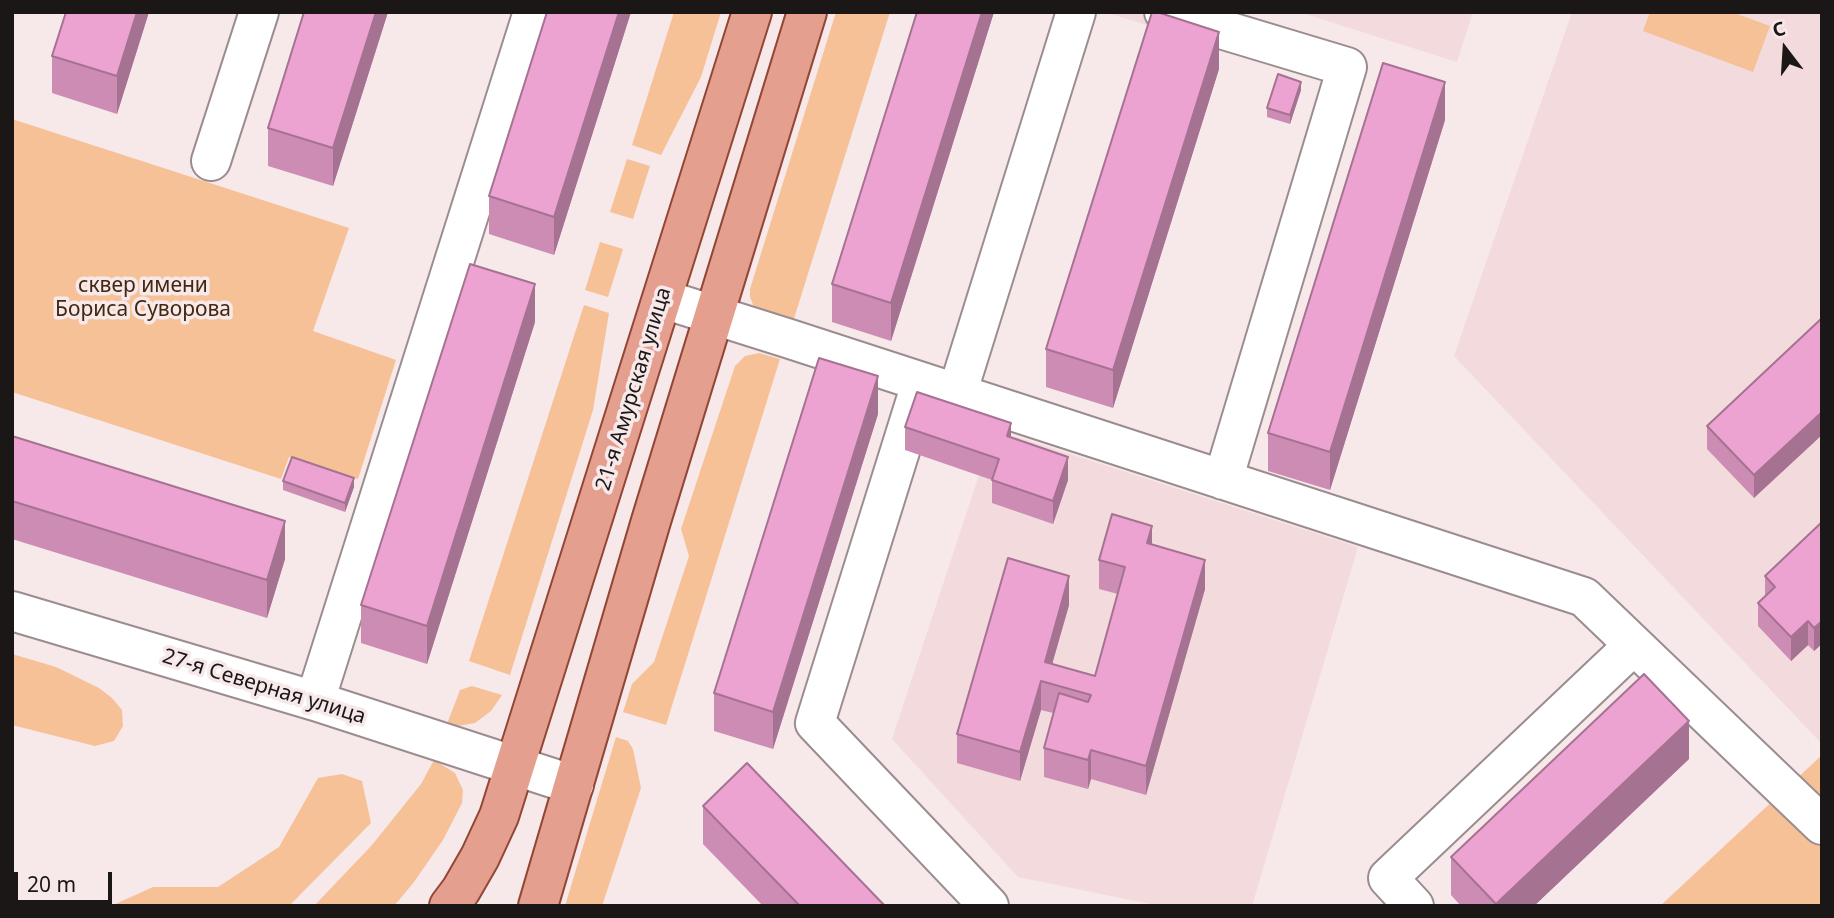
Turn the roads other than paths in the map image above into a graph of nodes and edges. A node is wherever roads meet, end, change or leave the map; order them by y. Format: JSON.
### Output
{"nodes":[{"id":1,"x":259,"y":12,"type":"edge"},
{"id":2,"x":533,"y":12,"type":"edge"},
{"id":3,"x":752,"y":12,"type":"edge"},
{"id":4,"x":807,"y":12,"type":"edge"},
{"id":5,"x":1076,"y":12,"type":"edge"},
{"id":6,"x":1164,"y":12,"type":"edge"},
{"id":7,"x":211,"y":161,"type":"dead end"},
{"id":8,"x":663,"y":299,"type":"junction"},
{"id":9,"x":714,"y":315,"type":"junction"},
{"id":10,"x":939,"y":388,"type":"junction"},
{"id":11,"x":1223,"y":480,"type":"junction"},
{"id":12,"x":12,"y":611,"type":"edge"},
{"id":13,"x":1634,"y":645,"type":"junction"},
{"id":14,"x":315,"y":701,"type":"junction"},
{"id":15,"x":515,"y":765,"type":"junction"},
{"id":16,"x":574,"y":785,"type":"junction"},
{"id":17,"x":1822,"y":825,"type":"edge"},
{"id":18,"x":449,"y":906,"type":"edge"},
{"id":19,"x":538,"y":906,"type":"edge"},
{"id":20,"x":989,"y":906,"type":"edge"},
{"id":21,"x":1414,"y":906,"type":"edge"}],
"edges":[{"from":1,"to":7,"type":"street"},
{"from":2,"to":14,"type":"street"},
{"from":3,"to":8,"type":"main road","name":"21-я Амурская улица"},
{"from":4,"to":9,"type":"main road"},
{"from":5,"to":10,"type":"street"},
{"from":6,"to":11,"type":"street"},
{"from":8,"to":9,"type":"street"},
{"from":8,"to":15,"type":"main road","name":"21-я Амурская улица"},
{"from":9,"to":10,"type":"street"},
{"from":9,"to":16,"type":"main road"},
{"from":10,"to":11,"type":"street"},
{"from":10,"to":20,"type":"street"},
{"from":11,"to":13,"type":"street"},
{"from":12,"to":14,"type":"street","name":"27-я Северная улица"},
{"from":13,"to":17,"type":"street"},
{"from":13,"to":21,"type":"street"},
{"from":14,"to":15,"type":"street","name":"27-я Северная улица"},
{"from":15,"to":16,"type":"street","name":"27-я Северная улица"},
{"from":15,"to":18,"type":"main road","name":"21-я Амурская улица"},
{"from":16,"to":19,"type":"main road"}]}
